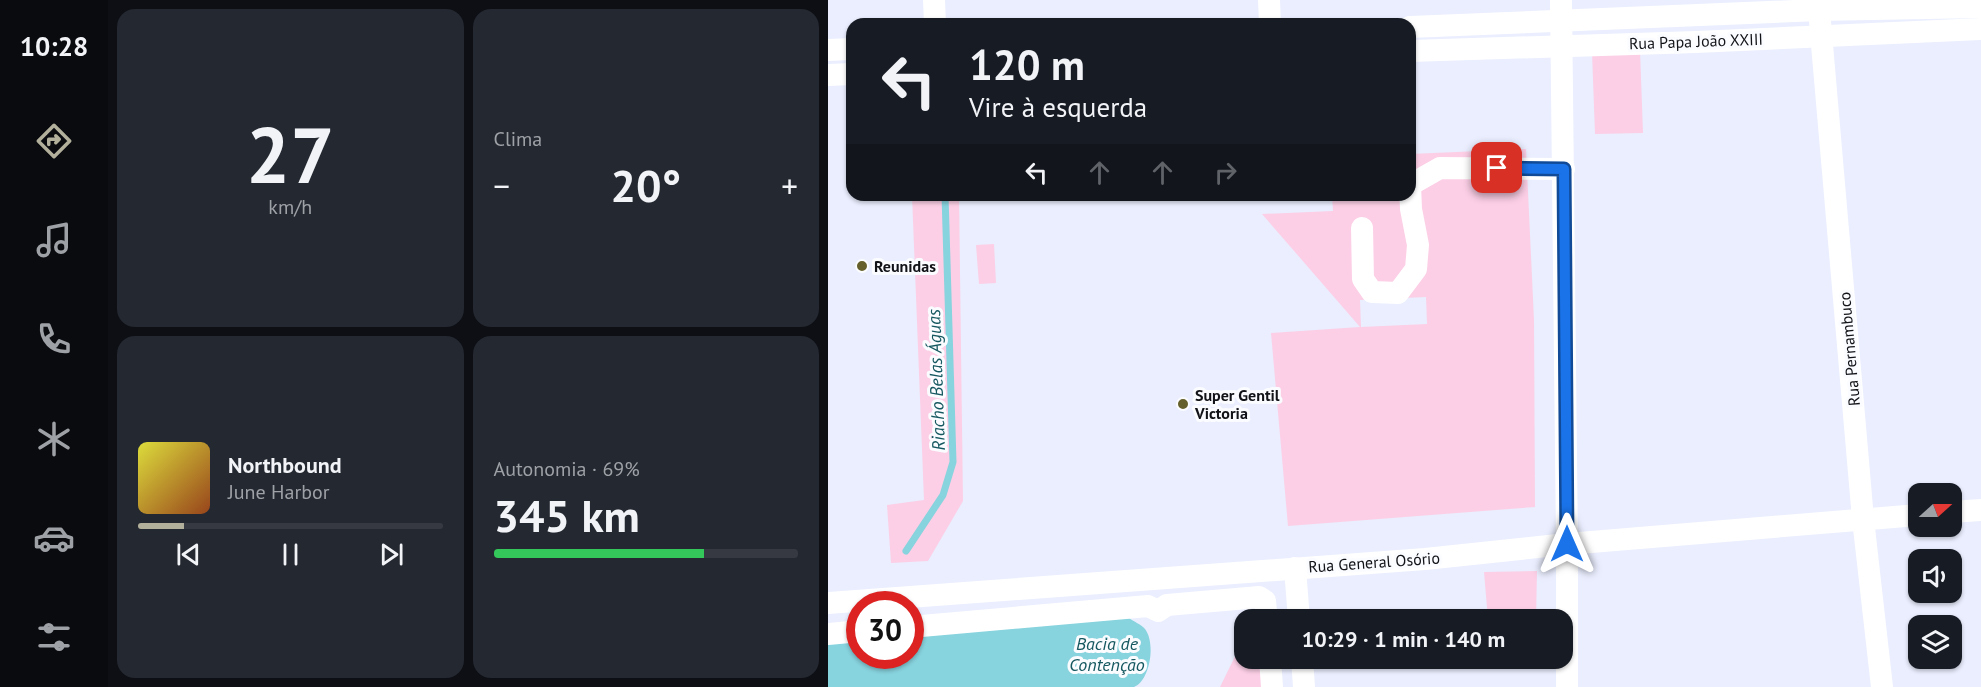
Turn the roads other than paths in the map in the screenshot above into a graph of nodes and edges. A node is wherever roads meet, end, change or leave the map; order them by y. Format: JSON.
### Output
{"nodes":[{"id":1,"x":934,"y":0,"type":"edge"},
{"id":2,"x":1269,"y":0,"type":"edge"},
{"id":3,"x":1981,"y":7,"type":"edge"},
{"id":4,"x":1562,"y":10,"type":"edge"},
{"id":5,"x":1819,"y":10,"type":"junction"},
{"id":6,"x":1721,"y":13,"type":"junction"},
{"id":7,"x":935,"y":18,"type":"edge"},
{"id":8,"x":1270,"y":18,"type":"edge"},
{"id":9,"x":1416,"y":27,"type":"edge"},
{"id":10,"x":1439,"y":27,"type":"junction"},
{"id":11,"x":1981,"y":29,"type":"edge"},
{"id":12,"x":1822,"y":35,"type":"junction"},
{"id":13,"x":1723,"y":40,"type":"junction"},
{"id":14,"x":1562,"y":46,"type":"junction"},
{"id":15,"x":846,"y":49,"type":"edge"},
{"id":16,"x":828,"y":50,"type":"edge"},
{"id":17,"x":1440,"y":50,"type":"junction"},
{"id":18,"x":1416,"y":51,"type":"edge"},
{"id":19,"x":846,"y":74,"type":"edge"},
{"id":20,"x":828,"y":75,"type":"edge"},
{"id":21,"x":1564,"y":169,"type":"junction"},
{"id":22,"x":1416,"y":181,"type":"edge"},
{"id":23,"x":1411,"y":201,"type":"edge"},
{"id":24,"x":1362,"y":228,"type":"dead end"},
{"id":25,"x":1981,"y":510,"type":"edge"},
{"id":26,"x":1962,"y":511,"type":"edge"},
{"id":27,"x":1908,"y":516,"type":"edge"},
{"id":28,"x":1863,"y":519,"type":"junction"},
{"id":29,"x":1567,"y":544,"type":"junction"},
{"id":30,"x":1295,"y":568,"type":"junction"},
{"id":31,"x":828,"y":603,"type":"edge"},
{"id":32,"x":1265,"y":609,"type":"edge"},
{"id":33,"x":1298,"y":609,"type":"edge"},
{"id":34,"x":924,"y":626,"type":"edge"},
{"id":35,"x":846,"y":632,"type":"edge"},
{"id":36,"x":828,"y":634,"type":"edge"},
{"id":37,"x":1271,"y":669,"type":"edge"},
{"id":38,"x":1303,"y":669,"type":"edge"},
{"id":39,"x":1272,"y":687,"type":"edge"},
{"id":40,"x":1304,"y":687,"type":"edge"},
{"id":41,"x":1567,"y":687,"type":"edge"},
{"id":42,"x":1882,"y":687,"type":"edge"}],
"edges":[{"from":1,"to":7,"type":"street"},
{"from":2,"to":8,"type":"street"},
{"from":3,"to":5,"type":"street","name":"Rua Papa João XXIII"},
{"from":4,"to":6,"type":"street","name":"Rua Papa João XXIII"},
{"from":4,"to":10,"type":"street","name":"Rua Papa João XXIII"},
{"from":4,"to":14,"type":"street"},
{"from":5,"to":6,"type":"street","name":"Rua Papa João XXIII"},
{"from":5,"to":12,"type":"street","name":"Rua Pernambuco"},
{"from":6,"to":13,"type":"street"},
{"from":9,"to":10,"type":"street","name":"Rua Papa João XXIII"},
{"from":10,"to":17,"type":"street"},
{"from":11,"to":12,"type":"street","name":"Rua Papa João XXIII"},
{"from":12,"to":13,"type":"street","name":"Rua Papa João XXIII"},
{"from":12,"to":28,"type":"street","name":"Rua Pernambuco"},
{"from":13,"to":14,"type":"street","name":"Rua Papa João XXIII"},
{"from":14,"to":17,"type":"street","name":"Rua Papa João XXIII"},
{"from":14,"to":21,"type":"street"},
{"from":15,"to":16,"type":"street"},
{"from":17,"to":18,"type":"street","name":"Rua Papa João XXIII"},
{"from":19,"to":20,"type":"street"},
{"from":21,"to":22,"type":"street"},
{"from":21,"to":29,"type":"street"},
{"from":23,"to":24,"type":"street"},
{"from":25,"to":26,"type":"street"},
{"from":27,"to":28,"type":"street","name":"Rua General Osório"},
{"from":28,"to":29,"type":"street","name":"Rua General Osório"},
{"from":28,"to":42,"type":"street","name":"Rua Pernambuco"},
{"from":29,"to":30,"type":"street","name":"Rua General Osório"},
{"from":29,"to":41,"type":"street"},
{"from":30,"to":31,"type":"street","name":"Rua General Osório"},
{"from":30,"to":33,"type":"street"},
{"from":32,"to":34,"type":"street"},
{"from":35,"to":36,"type":"street"},
{"from":37,"to":39,"type":"street"},
{"from":38,"to":40,"type":"street"}]}
